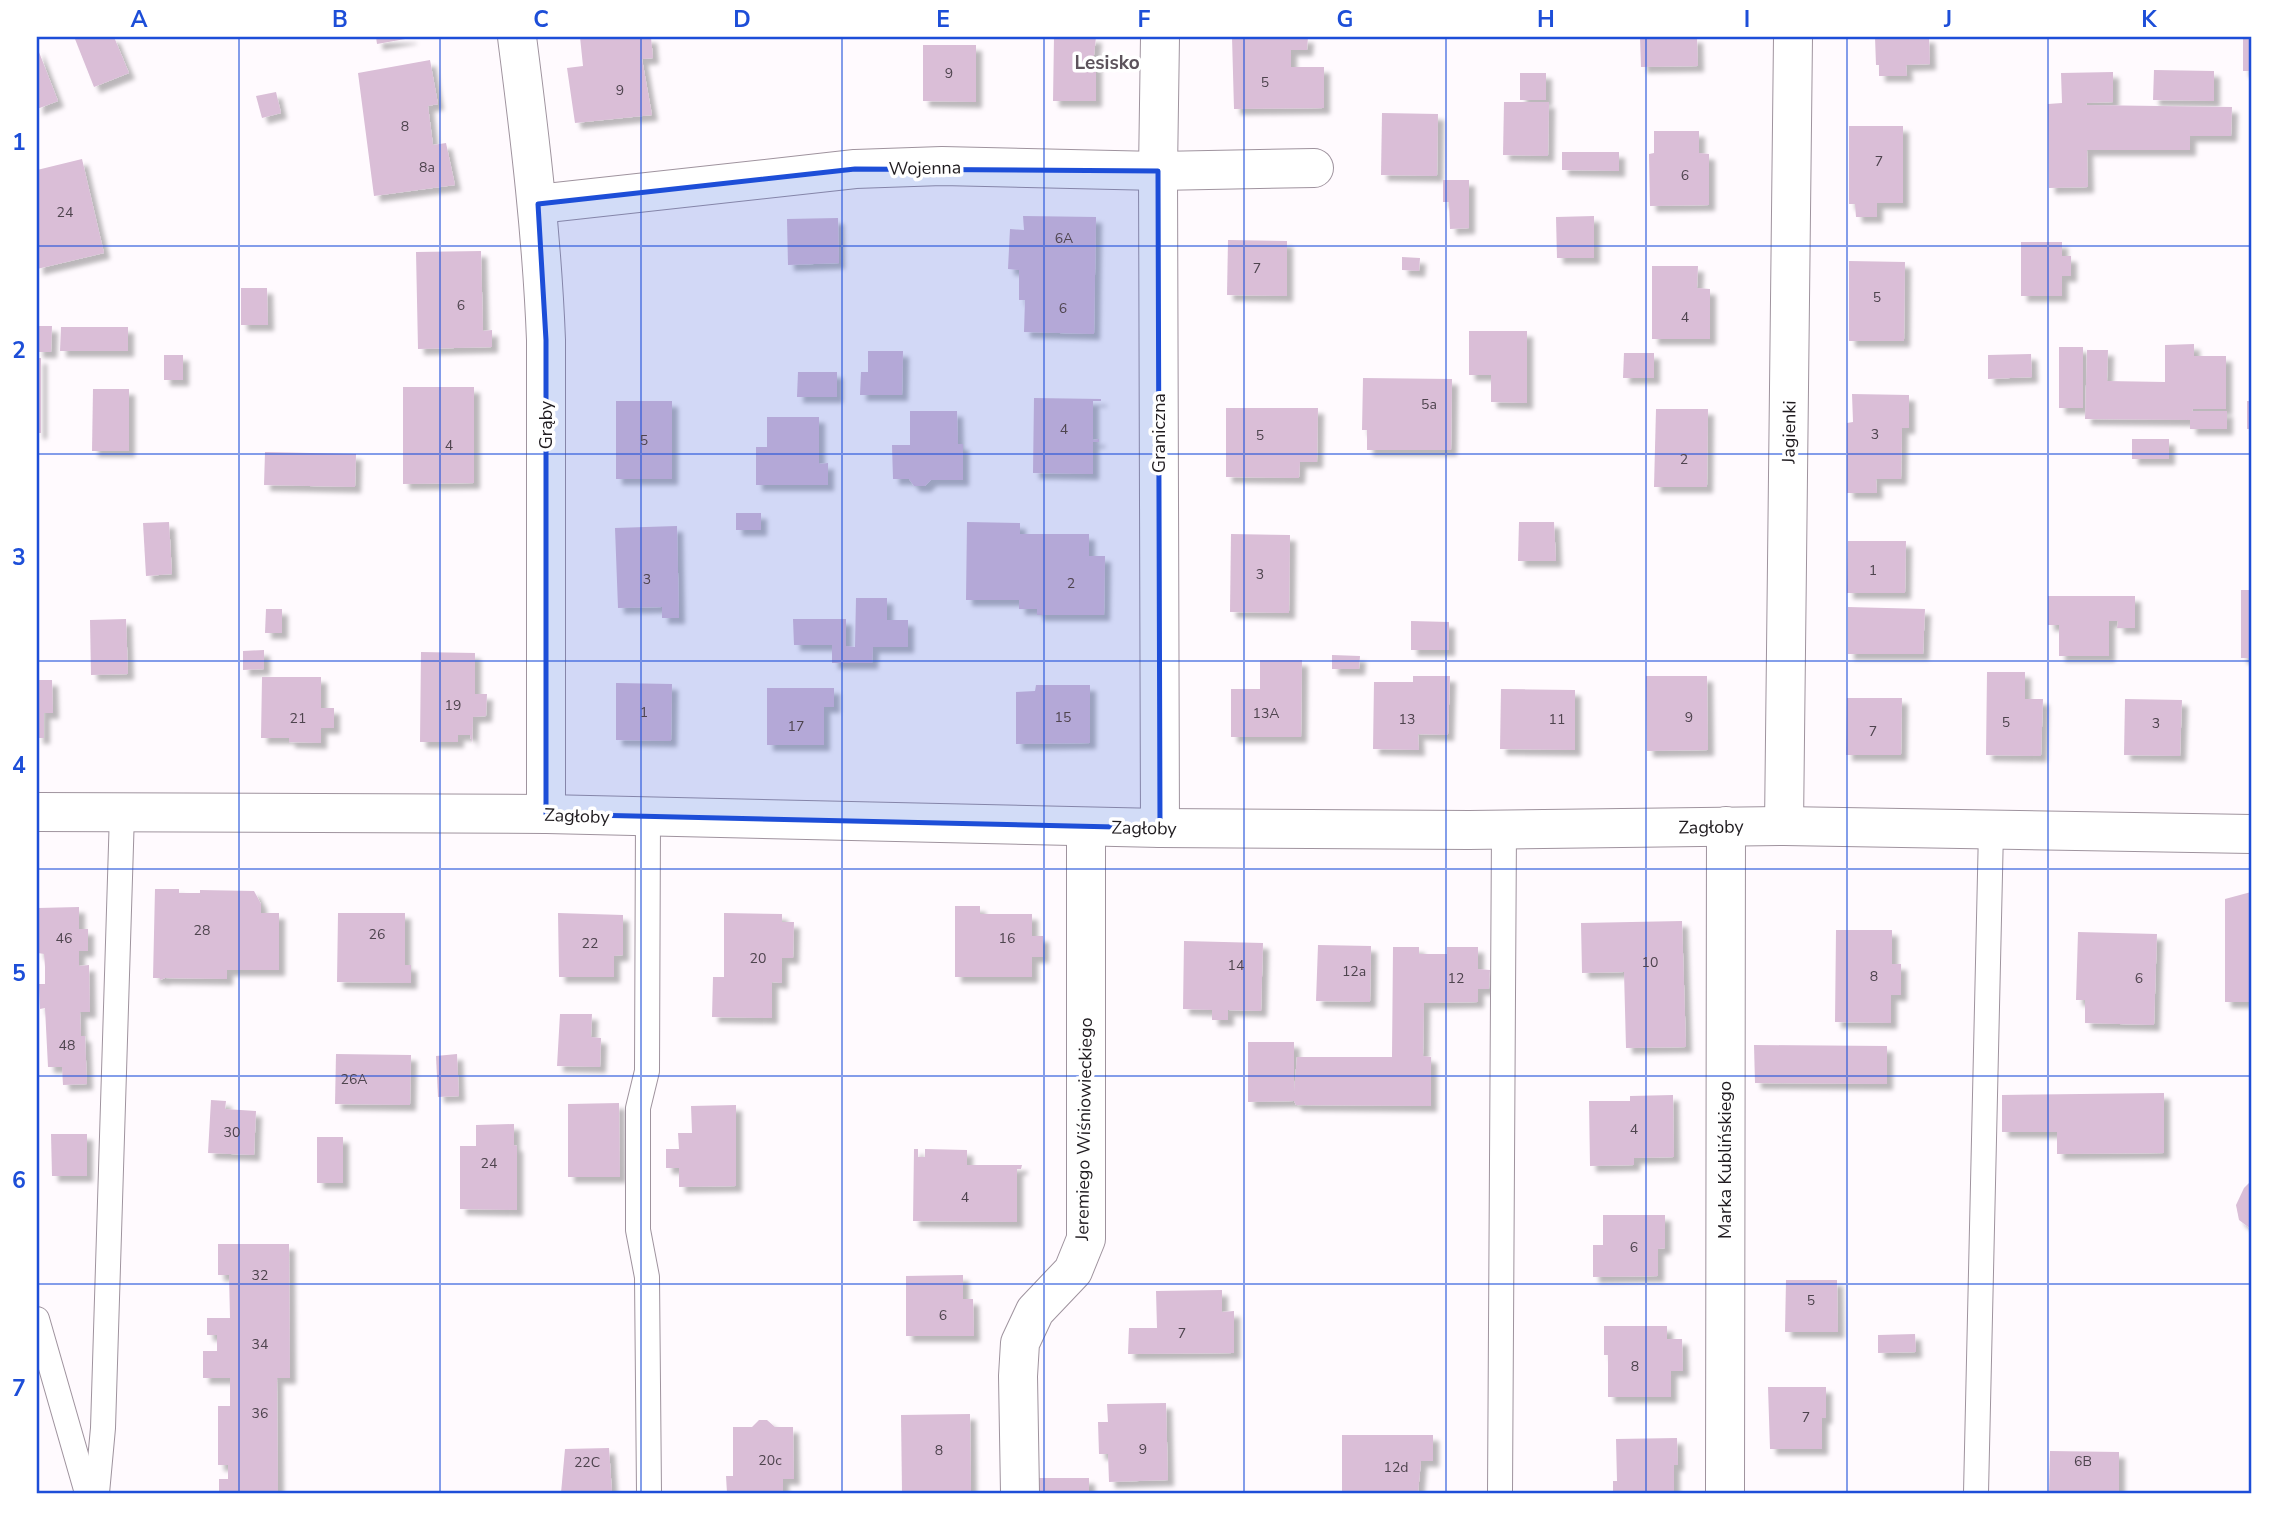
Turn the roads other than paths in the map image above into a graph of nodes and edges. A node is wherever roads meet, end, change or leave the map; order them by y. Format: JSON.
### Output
{"nodes":[{"id":1,"x":517,"y":37,"type":"edge"},
{"id":2,"x":1160,"y":37,"type":"edge"},
{"id":3,"x":1793,"y":37,"type":"edge"},
{"id":4,"x":1314,"y":167,"type":"dead end"},
{"id":5,"x":1158,"y":171,"type":"junction"},
{"id":6,"x":538,"y":204,"type":"junction"},
{"id":7,"x":37,"y":812,"type":"edge"},
{"id":8,"x":121,"y":813,"type":"junction"},
{"id":9,"x":546,"y":814,"type":"junction"},
{"id":10,"x":648,"y":818,"type":"junction"},
{"id":11,"x":1726,"y":826,"type":"junction"},
{"id":12,"x":1784,"y":826,"type":"junction"},
{"id":13,"x":1086,"y":827,"type":"junction"},
{"id":14,"x":1160,"y":828,"type":"junction"},
{"id":15,"x":1504,"y":830,"type":"junction"},
{"id":16,"x":1992,"y":830,"type":"junction"},
{"id":17,"x":2251,"y":834,"type":"edge"},
{"id":18,"x":37,"y":1319,"type":"edge"},
{"id":19,"x":87,"y":1493,"type":"edge"},
{"id":20,"x":97,"y":1493,"type":"edge"},
{"id":21,"x":649,"y":1493,"type":"edge"},
{"id":22,"x":1020,"y":1493,"type":"edge"},
{"id":23,"x":1500,"y":1493,"type":"edge"},
{"id":24,"x":1725,"y":1493,"type":"edge"},
{"id":25,"x":1976,"y":1493,"type":"edge"}],
"edges":[{"from":1,"to":6,"type":"street","name":"Grąby"},
{"from":2,"to":5,"type":"street","name":"Graniczna"},
{"from":3,"to":12,"type":"street","name":"Jagienki"},
{"from":4,"to":5,"type":"street","name":"Wojenna"},
{"from":5,"to":6,"type":"street","name":"Wojenna"},
{"from":5,"to":14,"type":"street","name":"Graniczna"},
{"from":6,"to":9,"type":"street","name":"Grąby"},
{"from":7,"to":8,"type":"street","name":"Zagłoby"},
{"from":8,"to":9,"type":"street","name":"Zagłoby"},
{"from":8,"to":20,"type":"lane"},
{"from":9,"to":10,"type":"street","name":"Zagłoby"},
{"from":10,"to":13,"type":"street","name":"Zagłoby"},
{"from":10,"to":21,"type":"lane"},
{"from":11,"to":12,"type":"street","name":"Zagłoby"},
{"from":11,"to":15,"type":"street","name":"Zagłoby"},
{"from":11,"to":24,"type":"street","name":"Marka Kublińskiego"},
{"from":12,"to":16,"type":"street","name":"Zagłoby"},
{"from":13,"to":14,"type":"street","name":"Zagłoby"},
{"from":13,"to":22,"type":"street","name":"Jeremiego Wiśniowieckiego"},
{"from":14,"to":15,"type":"street","name":"Zagłoby"},
{"from":15,"to":23,"type":"lane"},
{"from":16,"to":17,"type":"street","name":"Zagłoby"},
{"from":16,"to":25,"type":"lane"},
{"from":18,"to":19,"type":"lane"}]}
